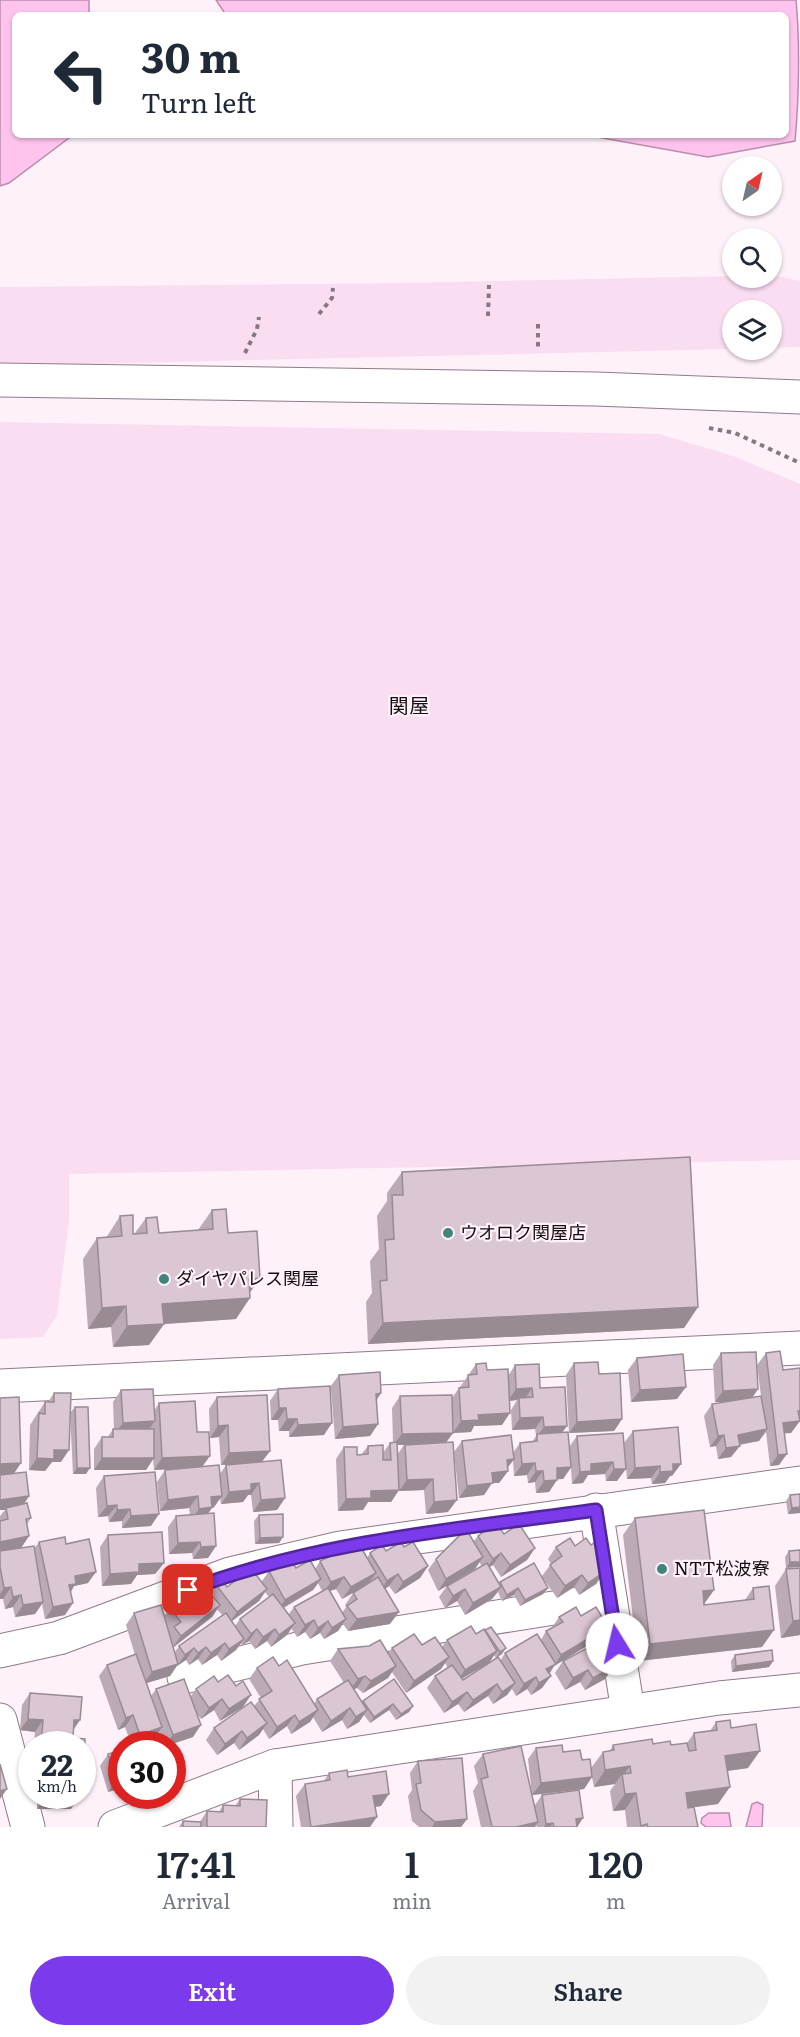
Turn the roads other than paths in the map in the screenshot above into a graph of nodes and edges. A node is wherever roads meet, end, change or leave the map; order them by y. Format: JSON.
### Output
{"nodes":[{"id":1,"x":0,"y":380,"type":"edge"},
{"id":2,"x":800,"y":397,"type":"edge"},
{"id":3,"x":800,"y":1348,"type":"edge"},
{"id":4,"x":0,"y":1386,"type":"edge"},
{"id":5,"x":800,"y":1483,"type":"edge"},
{"id":6,"x":596,"y":1510,"type":"junction"},
{"id":7,"x":610,"y":1599,"type":"junction"},
{"id":8,"x":0,"y":1651,"type":"edge"},
{"id":9,"x":184,"y":1677,"type":"edge"},
{"id":10,"x":800,"y":1690,"type":"edge"},
{"id":11,"x":628,"y":1711,"type":"junction"},
{"id":12,"x":0,"y":1720,"type":"edge"},
{"id":13,"x":275,"y":1766,"type":"junction"},
{"id":14,"x":28,"y":1827,"type":"edge"},
{"id":15,"x":115,"y":1827,"type":"edge"},
{"id":16,"x":276,"y":1827,"type":"edge"}],
"edges":[{"from":1,"to":2,"type":"street"},
{"from":3,"to":4,"type":"street"},
{"from":5,"to":6,"type":"street"},
{"from":6,"to":7,"type":"street"},
{"from":6,"to":8,"type":"street"},
{"from":7,"to":9,"type":"street"},
{"from":7,"to":11,"type":"street"},
{"from":10,"to":11,"type":"street"},
{"from":11,"to":13,"type":"street"},
{"from":12,"to":14,"type":"street"},
{"from":13,"to":15,"type":"street"},
{"from":13,"to":16,"type":"street"}]}
